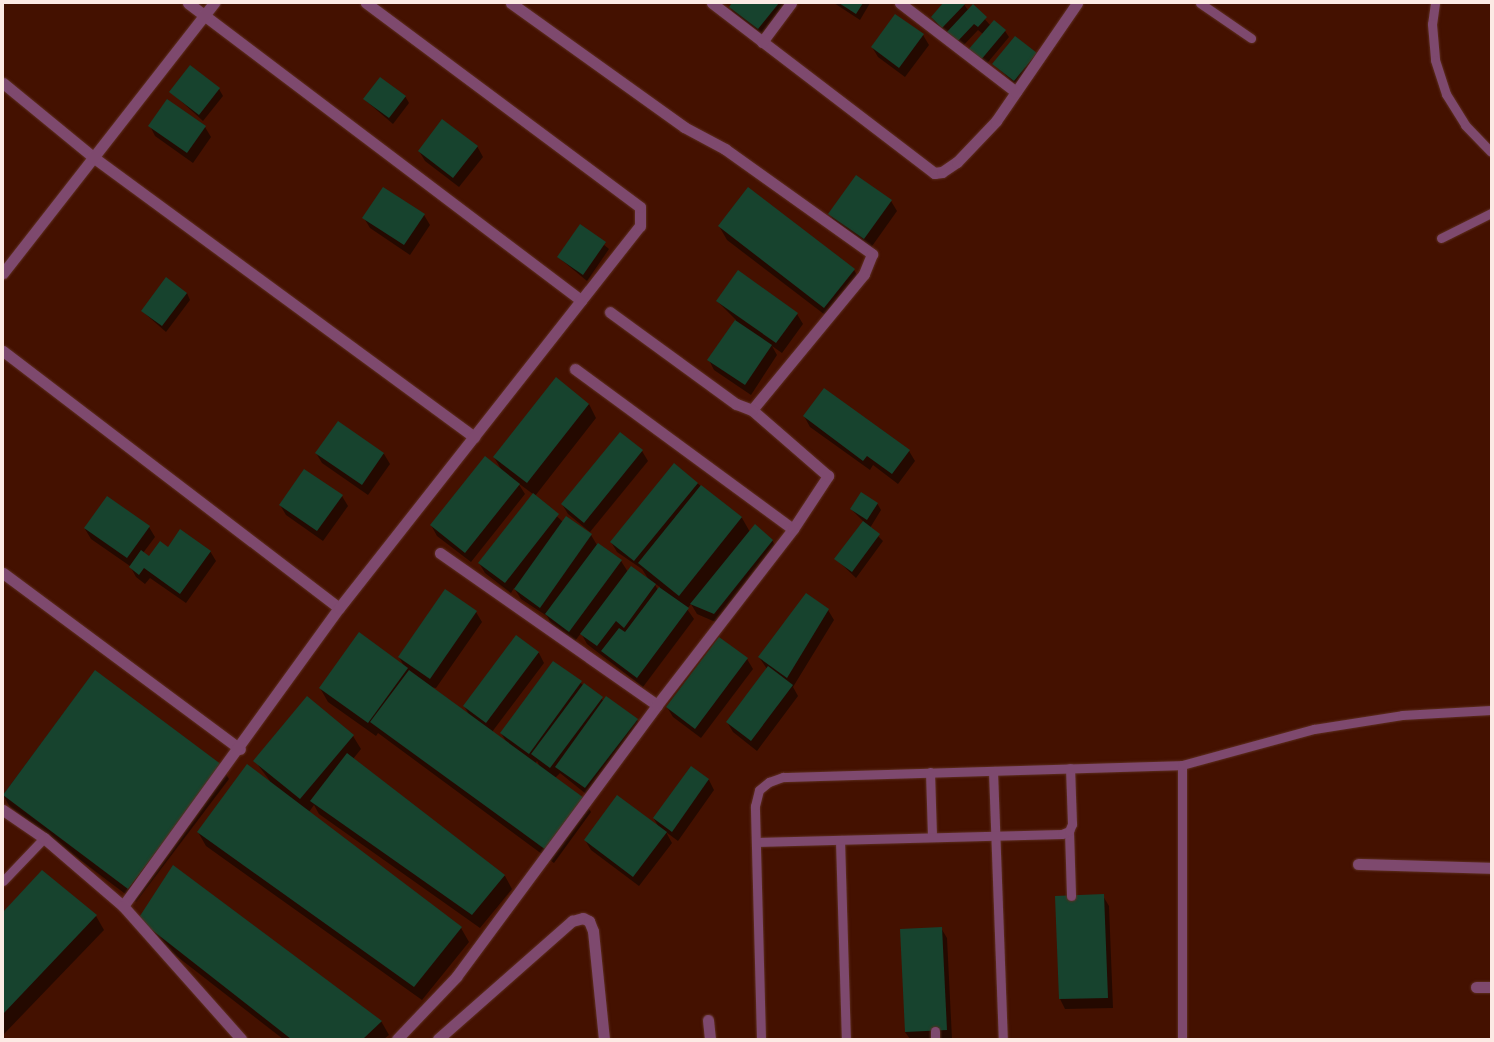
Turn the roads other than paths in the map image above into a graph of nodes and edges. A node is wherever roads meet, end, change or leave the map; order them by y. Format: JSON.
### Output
{"nodes":[{"id":1,"x":188,"y":3,"type":"edge"},
{"id":2,"x":214,"y":3,"type":"edge"},
{"id":3,"x":366,"y":3,"type":"edge"},
{"id":4,"x":511,"y":3,"type":"edge"},
{"id":5,"x":712,"y":3,"type":"edge"},
{"id":6,"x":791,"y":3,"type":"edge"},
{"id":7,"x":900,"y":3,"type":"edge"},
{"id":8,"x":1077,"y":3,"type":"edge"},
{"id":9,"x":1200,"y":3,"type":"edge"},
{"id":10,"x":1435,"y":3,"type":"edge"},
{"id":11,"x":205,"y":16,"type":"junction"},
{"id":12,"x":1251,"y":38,"type":"dead end"},
{"id":13,"x":762,"y":42,"type":"junction"},
{"id":14,"x":3,"y":83,"type":"edge"},
{"id":15,"x":1016,"y":92,"type":"junction"},
{"id":16,"x":1491,"y":152,"type":"edge"},
{"id":17,"x":93,"y":157,"type":"junction"},
{"id":18,"x":1491,"y":213,"type":"edge"},
{"id":19,"x":1441,"y":238,"type":"dead end"},
{"id":20,"x":3,"y":273,"type":"edge"},
{"id":21,"x":581,"y":300,"type":"junction"},
{"id":22,"x":610,"y":312,"type":"dead end"},
{"id":23,"x":3,"y":351,"type":"edge"},
{"id":24,"x":575,"y":369,"type":"dead end"},
{"id":25,"x":752,"y":410,"type":"junction"},
{"id":26,"x":474,"y":437,"type":"junction"},
{"id":27,"x":793,"y":529,"type":"junction"},
{"id":28,"x":440,"y":553,"type":"dead end"},
{"id":29,"x":3,"y":573,"type":"edge"},
{"id":30,"x":339,"y":608,"type":"junction"},
{"id":31,"x":657,"y":705,"type":"junction"},
{"id":32,"x":1491,"y":710,"type":"edge"},
{"id":33,"x":240,"y":749,"type":"junction"},
{"id":34,"x":1182,"y":765,"type":"junction"},
{"id":35,"x":1070,"y":768,"type":"junction"},
{"id":36,"x":993,"y":770,"type":"junction"},
{"id":37,"x":930,"y":772,"type":"junction"},
{"id":38,"x":3,"y":810,"type":"edge"},
{"id":39,"x":1069,"y":831,"type":"junction"},
{"id":40,"x":995,"y":836,"type":"junction"},
{"id":41,"x":932,"y":837,"type":"junction"},
{"id":42,"x":44,"y":838,"type":"junction"},
{"id":43,"x":840,"y":840,"type":"junction"},
{"id":44,"x":756,"y":842,"type":"junction"},
{"id":45,"x":1358,"y":864,"type":"dead end"},
{"id":46,"x":1491,"y":868,"type":"edge"},
{"id":47,"x":3,"y":881,"type":"edge"},
{"id":48,"x":1071,"y":896,"type":"dead end"},
{"id":49,"x":123,"y":906,"type":"junction"},
{"id":50,"x":1476,"y":987,"type":"dead end"},
{"id":51,"x":1491,"y":987,"type":"edge"},
{"id":52,"x":708,"y":1020,"type":"dead end"},
{"id":53,"x":241,"y":1039,"type":"edge"},
{"id":54,"x":397,"y":1039,"type":"edge"},
{"id":55,"x":438,"y":1039,"type":"edge"},
{"id":56,"x":604,"y":1039,"type":"edge"},
{"id":57,"x":710,"y":1039,"type":"edge"},
{"id":58,"x":761,"y":1039,"type":"edge"},
{"id":59,"x":846,"y":1039,"type":"edge"},
{"id":60,"x":1003,"y":1039,"type":"edge"},
{"id":61,"x":1182,"y":1039,"type":"edge"}],
"edges":[{"from":1,"to":11,"type":"street"},
{"from":2,"to":11,"type":"street"},
{"from":3,"to":21,"type":"street"},
{"from":4,"to":25,"type":"street"},
{"from":5,"to":13,"type":"street"},
{"from":6,"to":13,"type":"street"},
{"from":7,"to":15,"type":"street"},
{"from":8,"to":15,"type":"street"},
{"from":9,"to":12,"type":"lane"},
{"from":10,"to":16,"type":"lane"},
{"from":11,"to":17,"type":"street"},
{"from":11,"to":21,"type":"street"},
{"from":13,"to":15,"type":"street"},
{"from":14,"to":17,"type":"street"},
{"from":17,"to":20,"type":"street"},
{"from":17,"to":26,"type":"street"},
{"from":18,"to":19,"type":"lane"},
{"from":21,"to":26,"type":"street"},
{"from":22,"to":25,"type":"street"},
{"from":23,"to":30,"type":"street"},
{"from":24,"to":27,"type":"street"},
{"from":25,"to":27,"type":"street"},
{"from":26,"to":30,"type":"street"},
{"from":27,"to":31,"type":"street"},
{"from":28,"to":31,"type":"street"},
{"from":29,"to":33,"type":"street"},
{"from":30,"to":33,"type":"street"},
{"from":31,"to":54,"type":"street"},
{"from":32,"to":34,"type":"lane"},
{"from":33,"to":49,"type":"street"},
{"from":34,"to":35,"type":"lane"},
{"from":34,"to":61,"type":"lane"},
{"from":35,"to":36,"type":"lane"},
{"from":35,"to":39,"type":"lane"},
{"from":36,"to":37,"type":"lane"},
{"from":36,"to":40,"type":"lane"},
{"from":37,"to":41,"type":"lane"},
{"from":37,"to":44,"type":"lane"},
{"from":38,"to":42,"type":"street"},
{"from":39,"to":40,"type":"lane"},
{"from":39,"to":48,"type":"lane"},
{"from":40,"to":41,"type":"lane"},
{"from":40,"to":60,"type":"lane"},
{"from":41,"to":43,"type":"lane"},
{"from":42,"to":47,"type":"lane"},
{"from":42,"to":49,"type":"street"},
{"from":43,"to":44,"type":"lane"},
{"from":43,"to":59,"type":"lane"},
{"from":44,"to":58,"type":"lane"},
{"from":45,"to":46,"type":"street"},
{"from":49,"to":53,"type":"street"},
{"from":50,"to":51,"type":"street"},
{"from":52,"to":57,"type":"street"},
{"from":55,"to":56,"type":"street"}]}
